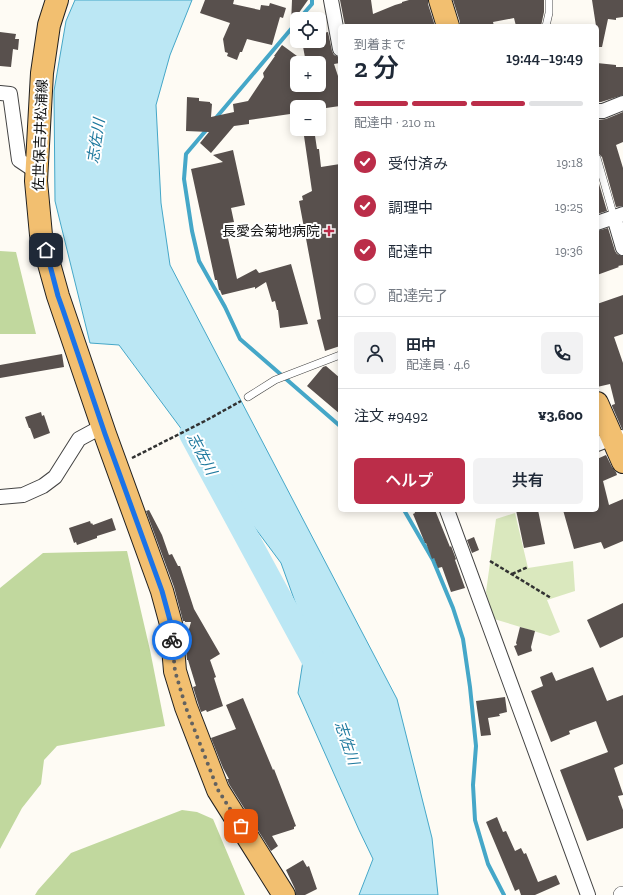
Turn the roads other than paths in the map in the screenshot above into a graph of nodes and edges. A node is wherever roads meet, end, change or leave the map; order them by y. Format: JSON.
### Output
{"nodes":[{"id":1,"x":56,"y":0,"type":"edge"},
{"id":2,"x":331,"y":0,"type":"edge"},
{"id":3,"x":440,"y":0,"type":"edge"},
{"id":4,"x":549,"y":0,"type":"edge"},
{"id":5,"x":447,"y":24,"type":"edge"},
{"id":6,"x":546,"y":24,"type":"edge"},
{"id":7,"x":338,"y":38,"type":"edge"},
{"id":8,"x":0,"y":93,"type":"edge"},
{"id":9,"x":623,"y":104,"type":"edge"},
{"id":10,"x":599,"y":111,"type":"edge"},
{"id":11,"x":599,"y":163,"type":"edge"},
{"id":12,"x":37,"y":172,"type":"junction"},
{"id":13,"x":619,"y":215,"type":"edge"},
{"id":14,"x":599,"y":222,"type":"edge"},
{"id":15,"x":623,"y":248,"type":"edge"},
{"id":16,"x":338,"y":356,"type":"edge"},
{"id":17,"x":248,"y":397,"type":"road end"},
{"id":18,"x":599,"y":409,"type":"edge"},
{"id":19,"x":103,"y":426,"type":"junction"},
{"id":20,"x":610,"y":439,"type":"edge"},
{"id":21,"x":623,"y":462,"type":"edge"},
{"id":22,"x":0,"y":498,"type":"edge"},
{"id":23,"x":447,"y":512,"type":"edge"},
{"id":24,"x":284,"y":895,"type":"edge"},
{"id":25,"x":588,"y":895,"type":"edge"}],
"edges":[{"from":1,"to":12,"type":"main road","name":"佐世保吉井松浦線"},
{"from":2,"to":7,"type":"street"},
{"from":3,"to":5,"type":"main road"},
{"from":4,"to":6,"type":"lane"},
{"from":8,"to":12,"type":"street"},
{"from":9,"to":10,"type":"street"},
{"from":11,"to":13,"type":"lane"},
{"from":12,"to":19,"type":"main road","name":"佐世保吉井松浦線"},
{"from":13,"to":14,"type":"street"},
{"from":13,"to":15,"type":"street"},
{"from":16,"to":17,"type":"lane"},
{"from":18,"to":20,"type":"main road"},
{"from":19,"to":22,"type":"street"},
{"from":19,"to":24,"type":"main road","name":"佐世保吉井松浦線"},
{"from":20,"to":21,"type":"main road"},
{"from":23,"to":25,"type":"street"}]}
